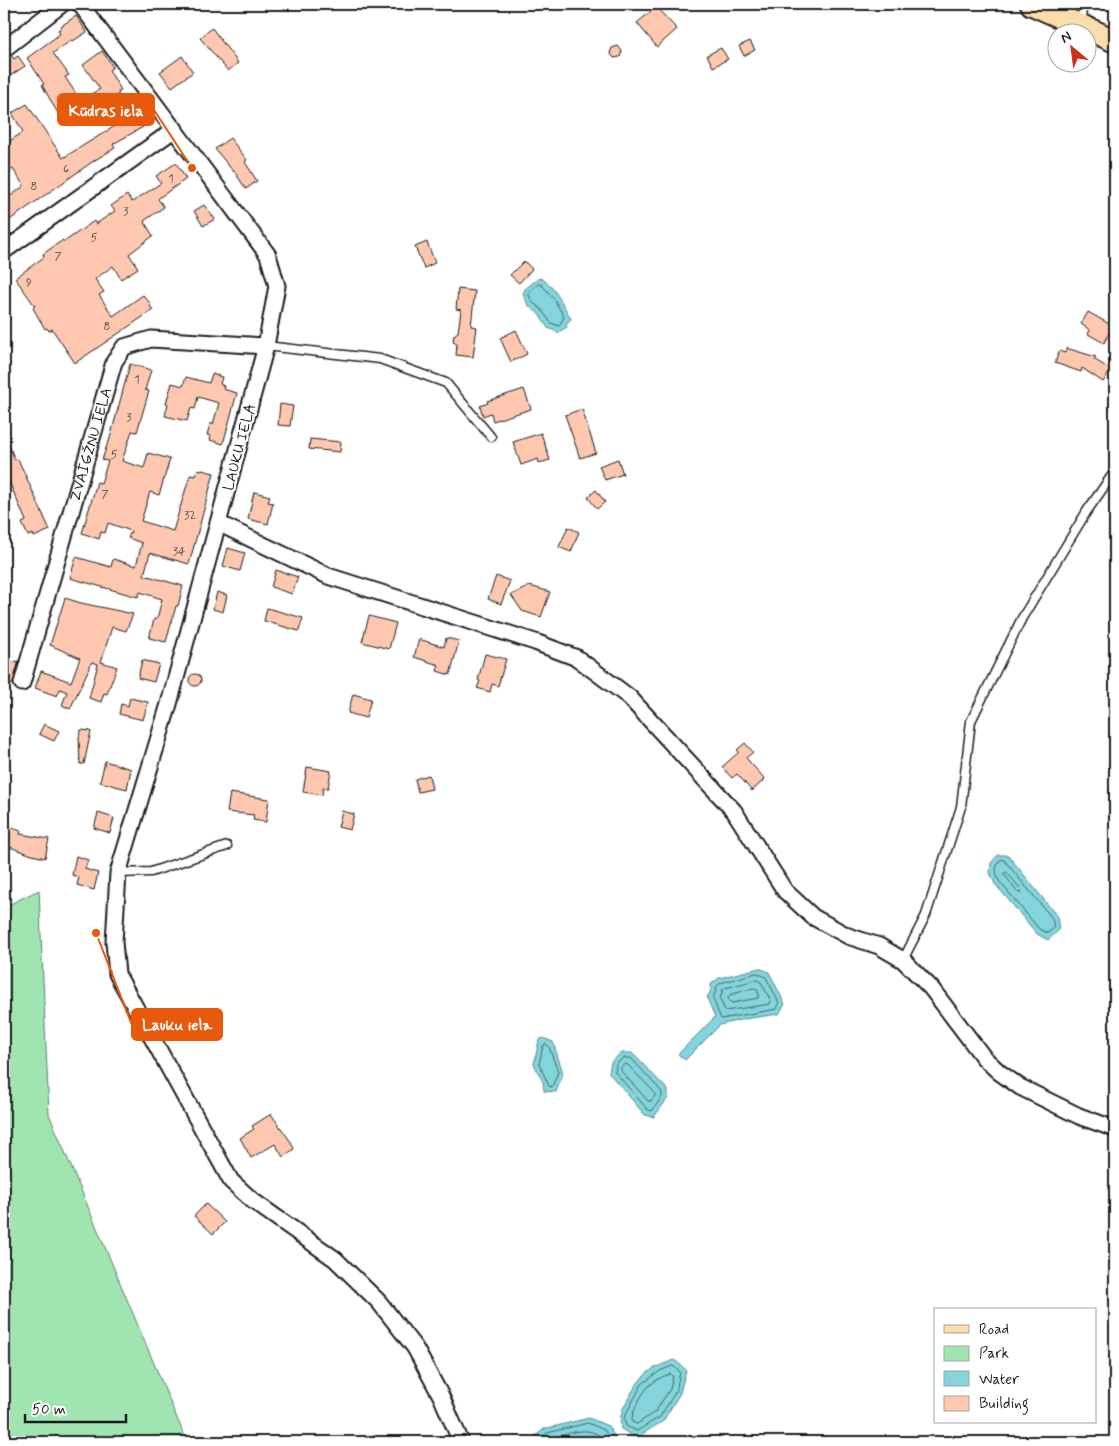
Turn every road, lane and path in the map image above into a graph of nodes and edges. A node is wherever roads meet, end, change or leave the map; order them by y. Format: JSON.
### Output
{"nodes":[{"id":1,"x":62,"y":4,"type":"edge"},
{"id":2,"x":80,"y":4,"type":"edge"},
{"id":3,"x":1032,"y":4,"type":"edge"},
{"id":4,"x":1083,"y":4,"type":"edge"},
{"id":5,"x":1073,"y":22,"type":"edge"},
{"id":6,"x":1082,"y":22,"type":"edge"},
{"id":7,"x":1096,"y":32,"type":"edge"},
{"id":8,"x":1115,"y":41,"type":"edge"},
{"id":9,"x":4,"y":49,"type":"edge"},
{"id":10,"x":175,"y":129,"type":"junction"},
{"id":11,"x":4,"y":252,"type":"edge"},
{"id":12,"x":266,"y":346,"type":"junction"},
{"id":13,"x":491,"y":437,"type":"dead end"},
{"id":14,"x":1115,"y":471,"type":"edge"},
{"id":15,"x":218,"y":523,"type":"junction"},
{"id":16,"x":22,"y":683,"type":"dead end"},
{"id":17,"x":227,"y":846,"type":"dead end"},
{"id":18,"x":118,"y":873,"type":"junction"},
{"id":19,"x":902,"y":960,"type":"junction"},
{"id":20,"x":1115,"y":1129,"type":"edge"},
{"id":21,"x":461,"y":1442,"type":"edge"}],
"edges":[{"from":1,"to":9,"type":"street"},
{"from":2,"to":10,"type":"street","name":"LAUKU IELA"},
{"from":3,"to":5,"type":"main road"},
{"from":4,"to":6,"type":"lane"},
{"from":7,"to":8,"type":"main road"},
{"from":10,"to":11,"type":"street"},
{"from":10,"to":12,"type":"street","name":"LAUKU IELA"},
{"from":12,"to":13,"type":"lane"},
{"from":12,"to":15,"type":"street","name":"LAUKU IELA"},
{"from":12,"to":16,"type":"street","name":"ZVAIGŽŅU IELA"},
{"from":14,"to":19,"type":"lane"},
{"from":15,"to":18,"type":"street","name":"LAUKU IELA"},
{"from":15,"to":19,"type":"street"},
{"from":17,"to":18,"type":"lane"},
{"from":18,"to":21,"type":"street","name":"LAUKU IELA"},
{"from":19,"to":20,"type":"street"}]}
